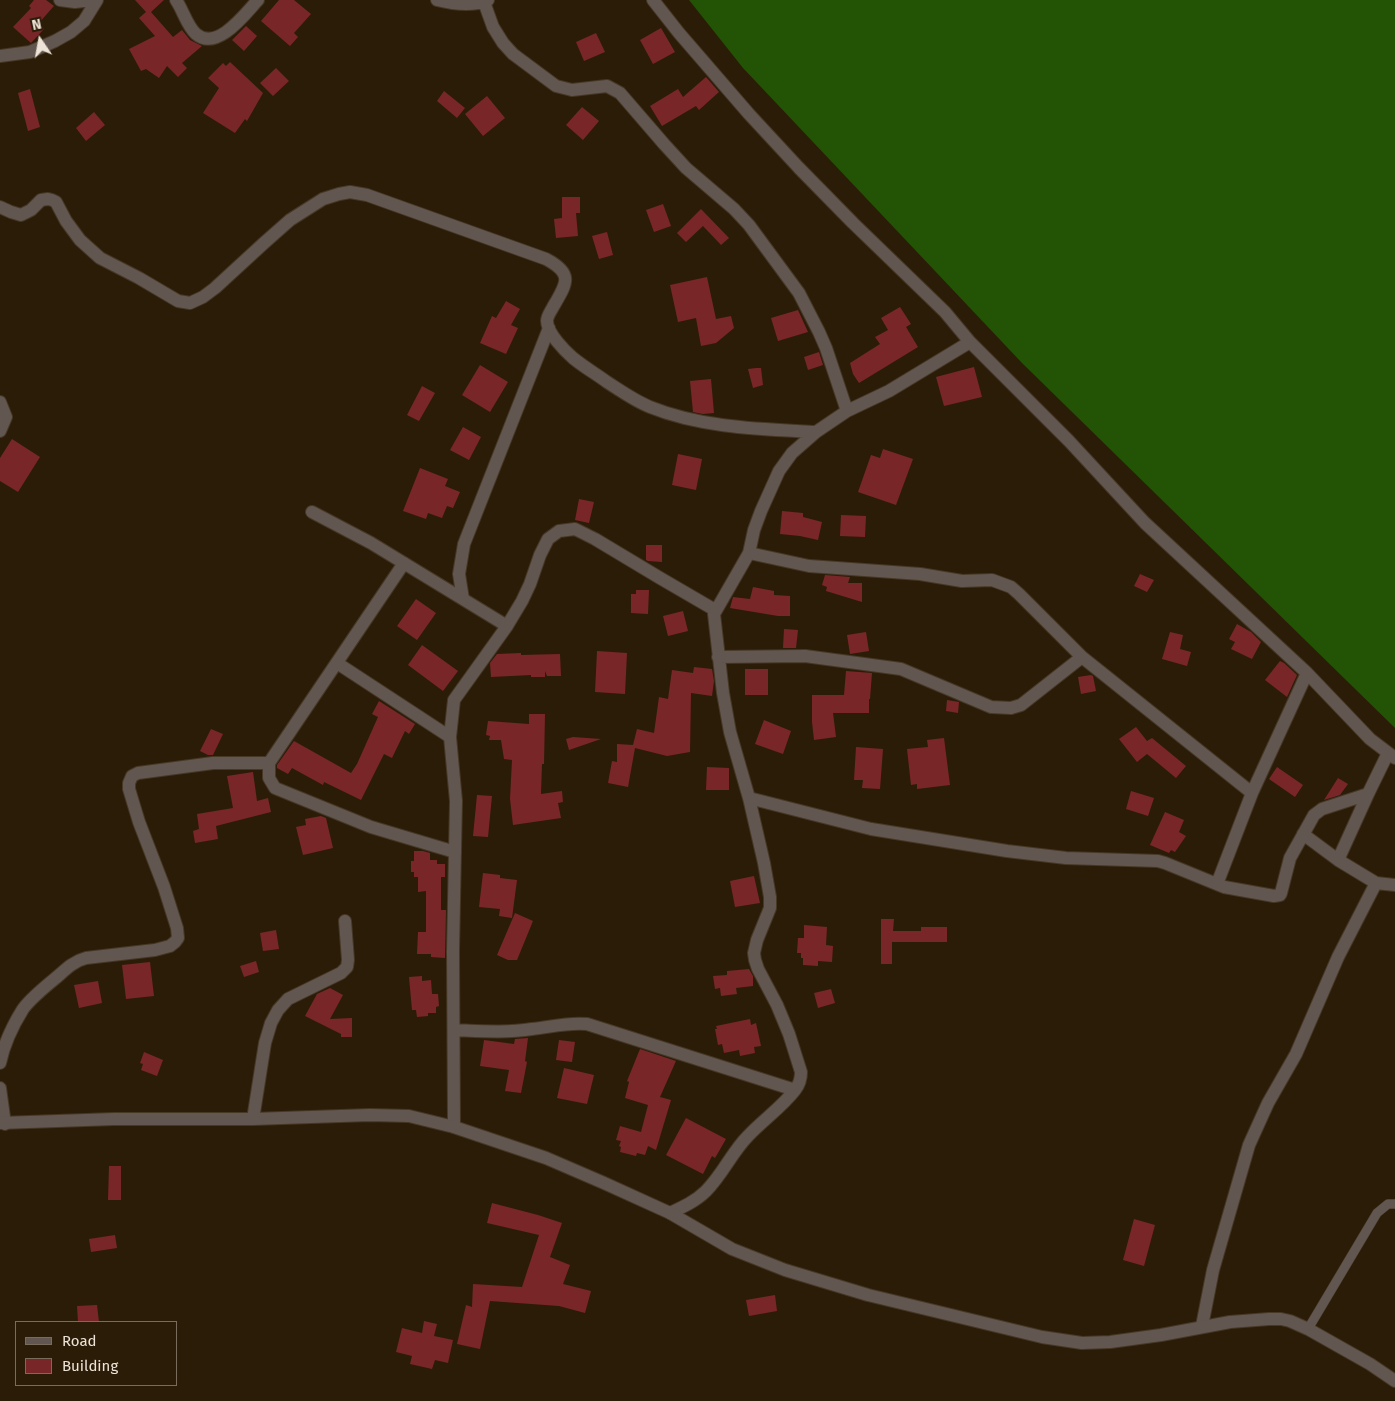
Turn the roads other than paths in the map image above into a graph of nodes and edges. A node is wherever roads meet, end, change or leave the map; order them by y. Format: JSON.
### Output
{"nodes":[{"id":1,"x":60,"y":0,"type":"edge"},
{"id":2,"x":92,"y":0,"type":"edge"},
{"id":3,"x":98,"y":0,"type":"edge"},
{"id":4,"x":176,"y":0,"type":"edge"},
{"id":5,"x":258,"y":0,"type":"edge"},
{"id":6,"x":437,"y":0,"type":"edge"},
{"id":7,"x":653,"y":0,"type":"edge"},
{"id":8,"x":486,"y":1,"type":"edge"},
{"id":9,"x":0,"y":56,"type":"edge"},
{"id":10,"x":0,"y":207,"type":"edge"},
{"id":11,"x":549,"y":328,"type":"junction"},
{"id":12,"x":970,"y":342,"type":"junction"},
{"id":13,"x":0,"y":402,"type":"edge"},
{"id":14,"x":848,"y":410,"type":"junction"},
{"id":15,"x":0,"y":432,"type":"edge"},
{"id":16,"x":816,"y":432,"type":"junction"},
{"id":17,"x":312,"y":512,"type":"dead end"},
{"id":18,"x":749,"y":554,"type":"junction"},
{"id":19,"x":404,"y":563,"type":"junction"},
{"id":20,"x":463,"y":599,"type":"junction"},
{"id":21,"x":715,"y":610,"type":"junction"},
{"id":22,"x":508,"y":626,"type":"junction"},
{"id":23,"x":718,"y":657,"type":"junction"},
{"id":24,"x":1082,"y":657,"type":"junction"},
{"id":25,"x":337,"y":664,"type":"junction"},
{"id":26,"x":1307,"y":673,"type":"junction"},
{"id":27,"x":450,"y":738,"type":"junction"},
{"id":28,"x":1392,"y":755,"type":"edge"},
{"id":29,"x":269,"y":763,"type":"junction"},
{"id":30,"x":1252,"y":792,"type":"junction"},
{"id":31,"x":1368,"y":794,"type":"junction"},
{"id":32,"x":750,"y":798,"type":"junction"},
{"id":33,"x":1304,"y":834,"type":"junction"},
{"id":34,"x":455,"y":852,"type":"junction"},
{"id":35,"x":1338,"y":860,"type":"junction"},
{"id":36,"x":1376,"y":883,"type":"junction"},
{"id":37,"x":1217,"y":884,"type":"junction"},
{"id":38,"x":1395,"y":885,"type":"edge"},
{"id":39,"x":345,"y":921,"type":"dead end"},
{"id":40,"x":454,"y":1030,"type":"junction"},
{"id":41,"x":0,"y":1062,"type":"edge"},
{"id":42,"x":0,"y":1088,"type":"edge"},
{"id":43,"x":795,"y":1090,"type":"junction"},
{"id":44,"x":253,"y":1119,"type":"junction"},
{"id":45,"x":2,"y":1124,"type":"edge"},
{"id":46,"x":454,"y":1127,"type":"junction"},
{"id":47,"x":1395,"y":1204,"type":"edge"},
{"id":48,"x":670,"y":1213,"type":"junction"},
{"id":49,"x":1202,"y":1326,"type":"junction"},
{"id":50,"x":1308,"y":1330,"type":"junction"},
{"id":51,"x":1395,"y":1381,"type":"edge"}],
"edges":[{"from":1,"to":2,"type":"street"},
{"from":3,"to":9,"type":"street"},
{"from":4,"to":5,"type":"street"},
{"from":6,"to":8,"type":"street"},
{"from":7,"to":12,"type":"street"},
{"from":8,"to":14,"type":"street"},
{"from":10,"to":11,"type":"street"},
{"from":11,"to":16,"type":"street"},
{"from":11,"to":20,"type":"street"},
{"from":12,"to":14,"type":"street"},
{"from":12,"to":26,"type":"street"},
{"from":13,"to":15,"type":"street"},
{"from":14,"to":16,"type":"street"},
{"from":16,"to":18,"type":"street"},
{"from":17,"to":19,"type":"street"},
{"from":18,"to":21,"type":"street"},
{"from":18,"to":24,"type":"street"},
{"from":19,"to":20,"type":"street"},
{"from":19,"to":25,"type":"street"},
{"from":20,"to":22,"type":"street"},
{"from":21,"to":22,"type":"street"},
{"from":21,"to":23,"type":"street"},
{"from":22,"to":27,"type":"street"},
{"from":23,"to":24,"type":"street"},
{"from":23,"to":32,"type":"street"},
{"from":24,"to":30,"type":"street"},
{"from":25,"to":27,"type":"street"},
{"from":25,"to":29,"type":"street"},
{"from":26,"to":28,"type":"street"},
{"from":26,"to":30,"type":"street"},
{"from":27,"to":34,"type":"street"},
{"from":28,"to":31,"type":"street"},
{"from":29,"to":34,"type":"street"},
{"from":29,"to":41,"type":"street"},
{"from":30,"to":37,"type":"street"},
{"from":31,"to":33,"type":"street"},
{"from":31,"to":35,"type":"street"},
{"from":32,"to":37,"type":"street"},
{"from":32,"to":43,"type":"street"},
{"from":33,"to":35,"type":"street"},
{"from":33,"to":37,"type":"street"},
{"from":34,"to":40,"type":"street"},
{"from":35,"to":36,"type":"street"},
{"from":36,"to":38,"type":"street"},
{"from":36,"to":49,"type":"street"},
{"from":39,"to":44,"type":"street"},
{"from":40,"to":43,"type":"street"},
{"from":40,"to":46,"type":"street"},
{"from":42,"to":45,"type":"street"},
{"from":43,"to":48,"type":"street"},
{"from":44,"to":45,"type":"street"},
{"from":44,"to":46,"type":"street"},
{"from":46,"to":48,"type":"street"},
{"from":47,"to":50,"type":"lane"},
{"from":48,"to":49,"type":"street"},
{"from":49,"to":50,"type":"street"},
{"from":50,"to":51,"type":"street"}]}
